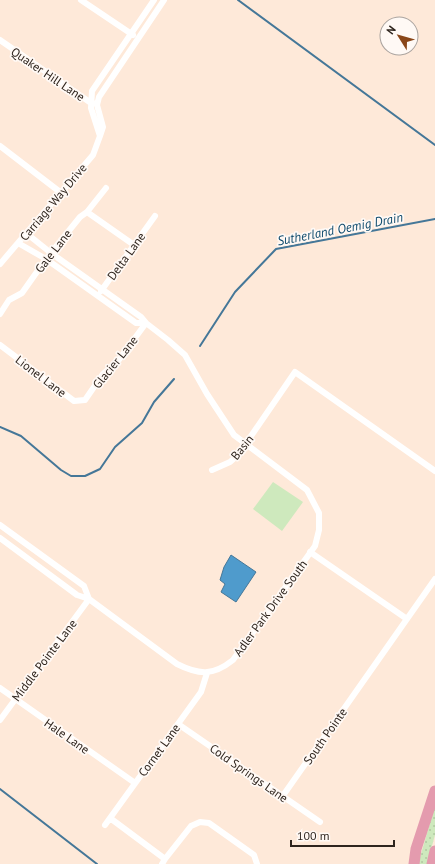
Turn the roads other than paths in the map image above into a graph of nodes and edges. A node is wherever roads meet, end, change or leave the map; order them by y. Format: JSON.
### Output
{"nodes":[{"id":1,"x":81,"y":0,"type":"edge"},
{"id":2,"x":154,"y":0,"type":"edge"},
{"id":3,"x":164,"y":0,"type":"edge"},
{"id":4,"x":131,"y":34,"type":"junction"},
{"id":5,"x":138,"y":39,"type":"junction"},
{"id":6,"x":0,"y":40,"type":"edge"},
{"id":7,"x":94,"y":103,"type":"junction"},
{"id":8,"x":0,"y":146,"type":"edge"},
{"id":9,"x":106,"y":188,"type":"dead end"},
{"id":10,"x":60,"y":192,"type":"junction"},
{"id":11,"x":87,"y":212,"type":"junction"},
{"id":12,"x":155,"y":216,"type":"dead end"},
{"id":13,"x":26,"y":233,"type":"junction"},
{"id":14,"x":18,"y":243,"type":"junction"},
{"id":15,"x":134,"y":245,"type":"junction"},
{"id":16,"x":51,"y":253,"type":"junction"},
{"id":17,"x":46,"y":259,"type":"junction"},
{"id":18,"x":0,"y":264,"type":"edge"},
{"id":19,"x":102,"y":289,"type":"junction"},
{"id":20,"x":98,"y":296,"type":"junction"},
{"id":21,"x":0,"y":314,"type":"edge"},
{"id":22,"x":146,"y":323,"type":"junction"},
{"id":23,"x":0,"y":345,"type":"edge"},
{"id":24,"x":85,"y":400,"type":"joint"},
{"id":25,"x":246,"y":444,"type":"junction"},
{"id":26,"x":212,"y":470,"type":"dead end"},
{"id":27,"x":435,"y":471,"type":"edge"},
{"id":28,"x":0,"y":525,"type":"edge"},
{"id":29,"x":0,"y":538,"type":"edge"},
{"id":30,"x":310,"y":552,"type":"junction"},
{"id":31,"x":435,"y":579,"type":"edge"},
{"id":32,"x":89,"y":599,"type":"junction"},
{"id":33,"x":407,"y":619,"type":"junction"},
{"id":34,"x":207,"y":673,"type":"junction"},
{"id":35,"x":0,"y":688,"type":"edge"},
{"id":36,"x":15,"y":699,"type":"junction"},
{"id":37,"x":0,"y":720,"type":"edge"},
{"id":38,"x":178,"y":724,"type":"junction"},
{"id":39,"x":135,"y":783,"type":"junction"},
{"id":40,"x":435,"y":791,"type":"edge"},
{"id":41,"x":282,"y":797,"type":"junction"},
{"id":42,"x":110,"y":818,"type":"junction"},
{"id":43,"x":320,"y":822,"type":"dead end"},
{"id":44,"x":105,"y":825,"type":"dead end"},
{"id":45,"x":435,"y":852,"type":"edge"},
{"id":46,"x":163,"y":861,"type":"edge"},
{"id":47,"x":257,"y":864,"type":"edge"},
{"id":48,"x":414,"y":864,"type":"edge"},
{"id":49,"x":432,"y":864,"type":"edge"}],
"edges":[{"from":1,"to":4,"type":"street"},
{"from":2,"to":4,"type":"street","name":"Carriage Way Drive"},
{"from":3,"to":5,"type":"street"},
{"from":4,"to":5,"type":"street"},
{"from":4,"to":7,"type":"street","name":"Carriage Way Drive"},
{"from":5,"to":7,"type":"street"},
{"from":6,"to":7,"type":"street","name":"Quaker Hill Lane"},
{"from":7,"to":10,"type":"street","name":"Carriage Way Drive"},
{"from":8,"to":10,"type":"street"},
{"from":9,"to":11,"type":"street","name":"Gale Lane"},
{"from":10,"to":13,"type":"street","name":"Carriage Way Drive"},
{"from":11,"to":15,"type":"street"},
{"from":11,"to":16,"type":"street","name":"Gale Lane"},
{"from":12,"to":15,"type":"street","name":"Delta Lane"},
{"from":13,"to":14,"type":"street","name":"Carriage Way Drive"},
{"from":13,"to":16,"type":"street"},
{"from":14,"to":17,"type":"street"},
{"from":14,"to":18,"type":"street","name":"Carriage Way Drive"},
{"from":15,"to":19,"type":"street","name":"Delta Lane"},
{"from":16,"to":17,"type":"street","name":"Gale Lane"},
{"from":16,"to":19,"type":"street"},
{"from":17,"to":20,"type":"street"},
{"from":17,"to":21,"type":"street","name":"Gale Lane"},
{"from":19,"to":20,"type":"street","name":"Delta Lane"},
{"from":19,"to":22,"type":"street"},
{"from":20,"to":22,"type":"street"},
{"from":22,"to":24,"type":"street","name":"Glacier Lane"},
{"from":22,"to":25,"type":"street"},
{"from":23,"to":24,"type":"street","name":"Lionel Lane"},
{"from":25,"to":26,"type":"street","name":"Basin"},
{"from":25,"to":27,"type":"street","name":"Basin"},
{"from":25,"to":30,"type":"street","name":"Adler Park Drive South"},
{"from":28,"to":32,"type":"street"},
{"from":29,"to":32,"type":"street"},
{"from":30,"to":33,"type":"street"},
{"from":30,"to":34,"type":"street","name":"Adler Park Drive South"},
{"from":31,"to":33,"type":"street","name":"South Pointe"},
{"from":32,"to":34,"type":"street"},
{"from":32,"to":36,"type":"street","name":"Middle Pointe Lane"},
{"from":33,"to":41,"type":"street","name":"South Pointe"},
{"from":34,"to":38,"type":"street","name":"Cornet Lane"},
{"from":35,"to":36,"type":"street","name":"Hale Lane"},
{"from":36,"to":37,"type":"street","name":"Middle Pointe Lane"},
{"from":36,"to":39,"type":"street","name":"Hale Lane"},
{"from":38,"to":39,"type":"street","name":"Cornet Lane"},
{"from":38,"to":41,"type":"street","name":"Cold Springs Lane"},
{"from":39,"to":42,"type":"street","name":"Cornet Lane"},
{"from":40,"to":48,"type":"highway"},
{"from":41,"to":43,"type":"street","name":"Cold Springs Lane"},
{"from":42,"to":44,"type":"street","name":"Cornet Lane"},
{"from":42,"to":46,"type":"street"},
{"from":45,"to":49,"type":"highway"},
{"from":46,"to":47,"type":"street"}]}
